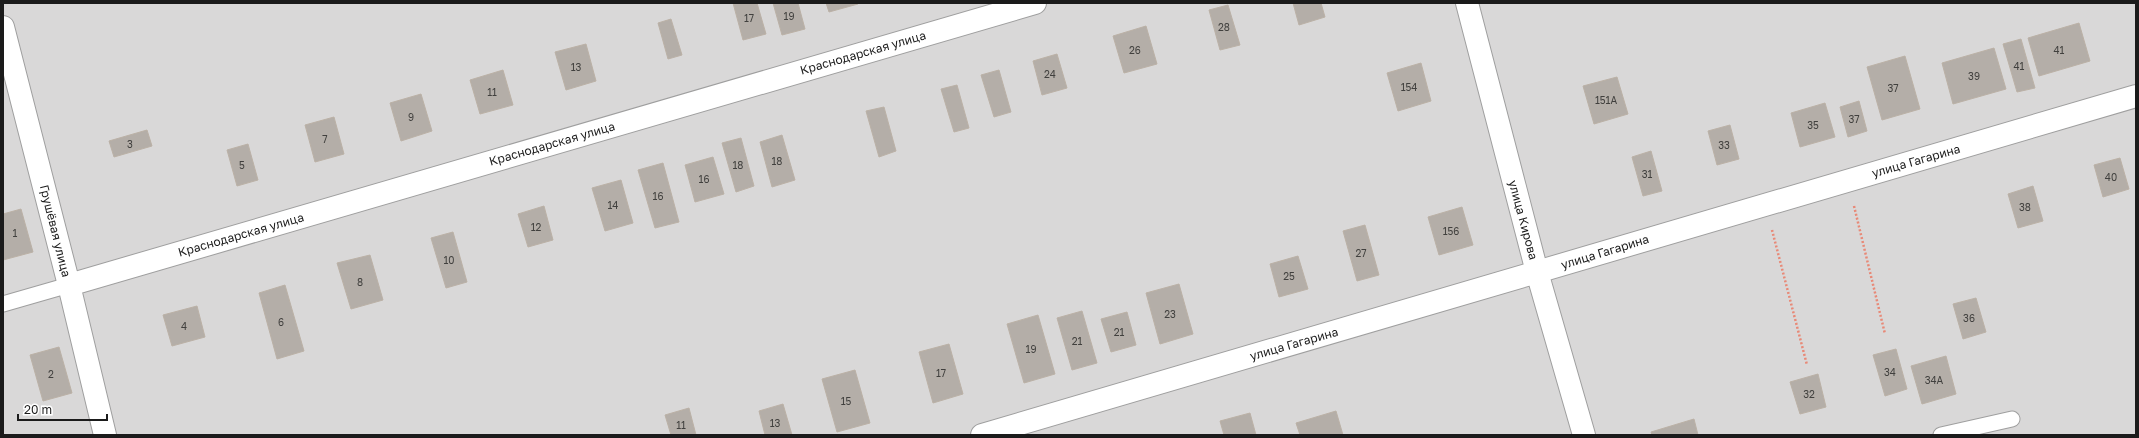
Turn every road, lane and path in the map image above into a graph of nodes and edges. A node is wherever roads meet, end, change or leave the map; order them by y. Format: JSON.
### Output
{"nodes":[{"id":1,"x":1035,"y":3,"type":"edge"},
{"id":2,"x":1467,"y":3,"type":"edge"},
{"id":3,"x":3,"y":27,"type":"edge"},
{"id":4,"x":2136,"y":96,"type":"edge"},
{"id":5,"x":1848,"y":181,"type":"junction"},
{"id":6,"x":1766,"y":205,"type":"junction"},
{"id":7,"x":1537,"y":272,"type":"junction"},
{"id":8,"x":69,"y":285,"type":"junction"},
{"id":9,"x":3,"y":304,"type":"edge"},
{"id":10,"x":1885,"y":334,"type":"dead end"},
{"id":11,"x":1807,"y":365,"type":"dead end"},
{"id":12,"x":2012,"y":419,"type":"dead end"},
{"id":13,"x":105,"y":435,"type":"edge"},
{"id":14,"x":982,"y":435,"type":"edge"},
{"id":15,"x":1584,"y":435,"type":"edge"},
{"id":16,"x":1941,"y":435,"type":"edge"}],
"edges":[{"from":1,"to":8,"type":"street","name":"Краснодарская улица"},
{"from":2,"to":7,"type":"street","name":"улица Кирова"},
{"from":3,"to":8,"type":"street","name":"Грушёвая улица"},
{"from":4,"to":5,"type":"street","name":"улица Гагарина"},
{"from":5,"to":6,"type":"street","name":"улица Гагарина"},
{"from":5,"to":10,"type":"path"},
{"from":6,"to":7,"type":"street","name":"улица Гагарина"},
{"from":6,"to":11,"type":"path"},
{"from":7,"to":14,"type":"street","name":"улица Гагарина"},
{"from":7,"to":15,"type":"street","name":"улица Кирова"},
{"from":8,"to":9,"type":"lane"},
{"from":8,"to":13,"type":"street","name":"Грушёвая улица"},
{"from":12,"to":16,"type":"lane"}]}
